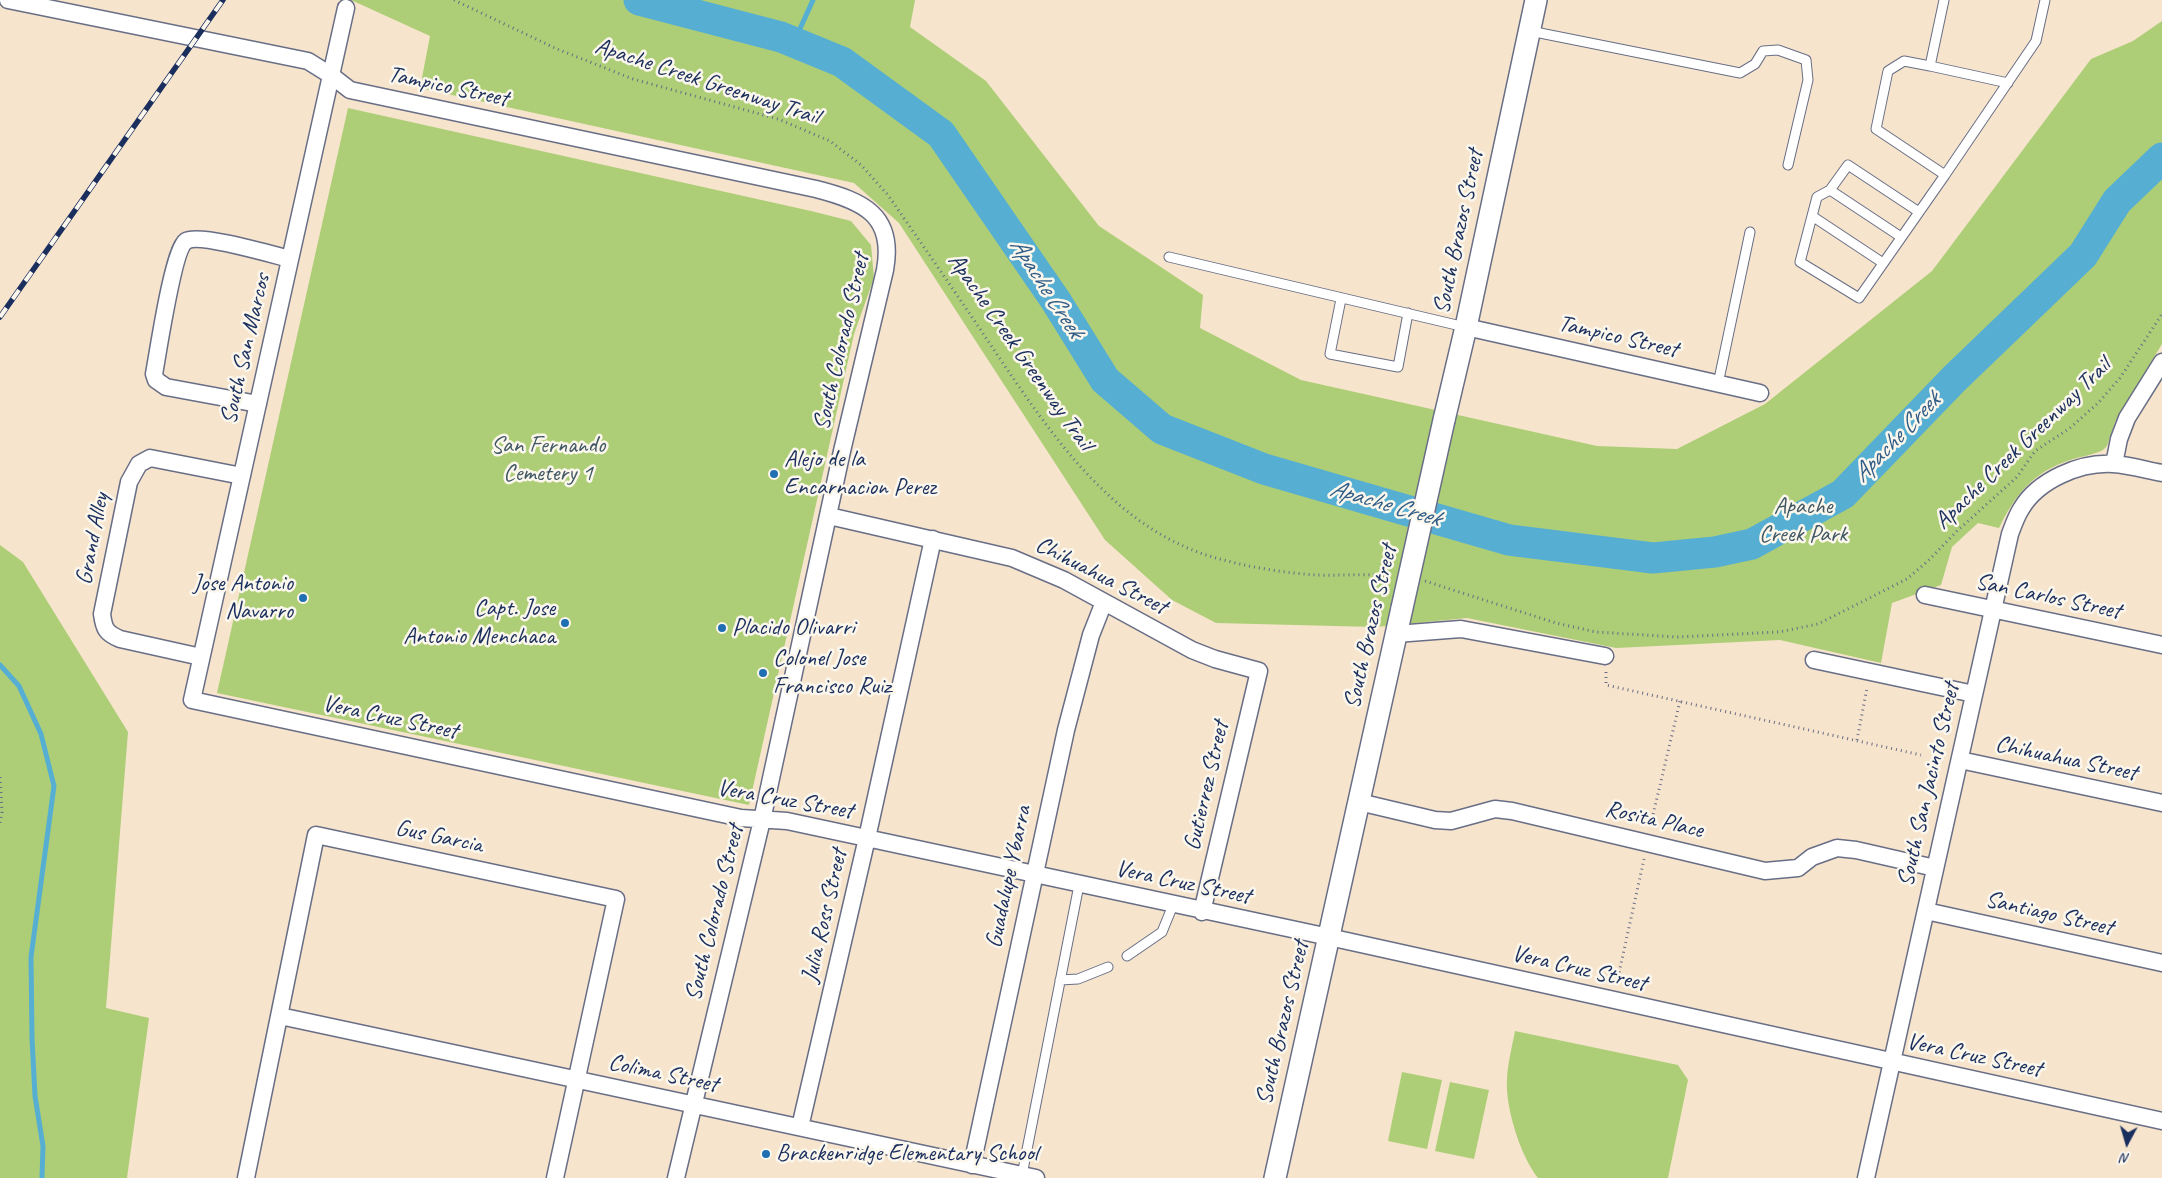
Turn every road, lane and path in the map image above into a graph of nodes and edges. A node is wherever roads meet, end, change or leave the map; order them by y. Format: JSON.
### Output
{"nodes":[{"id":1,"x":8,"y":0,"type":"edge"},
{"id":2,"x":454,"y":0,"type":"edge"},
{"id":3,"x":1536,"y":0,"type":"edge"},
{"id":4,"x":1944,"y":0,"type":"edge"},
{"id":5,"x":2045,"y":0,"type":"edge"},
{"id":6,"x":346,"y":8,"type":"dead end"},
{"id":7,"x":1529,"y":31,"type":"junction"},
{"id":8,"x":1930,"y":66,"type":"junction"},
{"id":9,"x":332,"y":76,"type":"junction"},
{"id":10,"x":2008,"y":83,"type":"junction"},
{"id":11,"x":1788,"y":165,"type":"dead end"},
{"id":12,"x":1945,"y":175,"type":"junction"},
{"id":13,"x":1830,"y":190,"type":"junction"},
{"id":14,"x":1919,"y":212,"type":"junction"},
{"id":15,"x":1812,"y":216,"type":"junction"},
{"id":16,"x":877,"y":220,"type":"joint"},
{"id":17,"x":1750,"y":232,"type":"dead end"},
{"id":18,"x":1901,"y":237,"type":"junction"},
{"id":19,"x":1169,"y":257,"type":"dead end"},
{"id":20,"x":290,"y":259,"type":"junction"},
{"id":21,"x":1883,"y":263,"type":"junction"},
{"id":22,"x":1341,"y":299,"type":"junction"},
{"id":23,"x":1408,"y":314,"type":"junction"},
{"id":24,"x":2162,"y":314,"type":"edge"},
{"id":25,"x":1466,"y":327,"type":"junction"},
{"id":26,"x":2162,"y":362,"type":"edge"},
{"id":27,"x":1718,"y":384,"type":"junction"},
{"id":28,"x":1760,"y":393,"type":"dead end"},
{"id":29,"x":258,"y":404,"type":"junction"},
{"id":30,"x":2114,"y":464,"type":"junction"},
{"id":31,"x":2162,"y":473,"type":"edge"},
{"id":32,"x":242,"y":476,"type":"junction"},
{"id":33,"x":829,"y":516,"type":"junction"},
{"id":34,"x":933,"y":539,"type":"junction"},
{"id":35,"x":1400,"y":577,"type":"dead end"},
{"id":36,"x":1420,"y":580,"type":"dead end"},
{"id":37,"x":1925,"y":595,"type":"dead end"},
{"id":38,"x":1104,"y":602,"type":"junction"},
{"id":39,"x":1993,"y":610,"type":"junction"},
{"id":40,"x":1396,"y":634,"type":"junction"},
{"id":41,"x":2162,"y":645,"type":"edge"},
{"id":42,"x":1605,"y":656,"type":"dead end"},
{"id":43,"x":201,"y":657,"type":"junction"},
{"id":44,"x":1814,"y":660,"type":"dead end"},
{"id":45,"x":1259,"y":671,"type":"joint"},
{"id":46,"x":1606,"y":685,"type":"dead end"},
{"id":47,"x":1875,"y":689,"type":"dead end"},
{"id":48,"x":1974,"y":694,"type":"junction"},
{"id":49,"x":192,"y":700,"type":"joint"},
{"id":50,"x":1680,"y":701,"type":"junction"},
{"id":51,"x":1857,"y":740,"type":"junction"},
{"id":52,"x":1921,"y":755,"type":"dead end"},
{"id":53,"x":1960,"y":760,"type":"junction"},
{"id":54,"x":0,"y":777,"type":"edge"},
{"id":55,"x":1358,"y":802,"type":"junction"},
{"id":56,"x":2162,"y":803,"type":"edge"},
{"id":57,"x":1652,"y":819,"type":"dead end"},
{"id":58,"x":762,"y":820,"type":"junction"},
{"id":59,"x":0,"y":823,"type":"edge"},
{"id":60,"x":867,"y":838,"type":"junction"},
{"id":61,"x":1644,"y":856,"type":"dead end"},
{"id":62,"x":1935,"y":868,"type":"junction"},
{"id":63,"x":1034,"y":875,"type":"junction"},
{"id":64,"x":1079,"y":885,"type":"junction"},
{"id":65,"x":1173,"y":905,"type":"junction"},
{"id":66,"x":1926,"y":911,"type":"junction"},
{"id":67,"x":1202,"y":912,"type":"junction"},
{"id":68,"x":1329,"y":937,"type":"junction"},
{"id":69,"x":1126,"y":956,"type":"dead end"},
{"id":70,"x":2162,"y":963,"type":"edge"},
{"id":71,"x":1108,"y":967,"type":"dead end"},
{"id":72,"x":1060,"y":980,"type":"junction"},
{"id":73,"x":1617,"y":982,"type":"dead end"},
{"id":74,"x":280,"y":1016,"type":"junction"},
{"id":75,"x":1892,"y":1062,"type":"junction"},
{"id":76,"x":576,"y":1080,"type":"junction"},
{"id":77,"x":693,"y":1104,"type":"junction"},
{"id":78,"x":2162,"y":1121,"type":"edge"},
{"id":79,"x":800,"y":1127,"type":"junction"},
{"id":80,"x":972,"y":1165,"type":"junction"},
{"id":81,"x":1028,"y":1177,"type":"edge"},
{"id":82,"x":246,"y":1178,"type":"edge"},
{"id":83,"x":555,"y":1178,"type":"edge"},
{"id":84,"x":676,"y":1178,"type":"edge"},
{"id":85,"x":1275,"y":1178,"type":"edge"},
{"id":86,"x":1866,"y":1178,"type":"edge"}],
"edges":[{"from":1,"to":9,"type":"street","name":"Tampico Street"},
{"from":2,"to":35,"type":"path","name":"Apache Creek Greenway Trail"},
{"from":3,"to":7,"type":"street","name":"South Brazos Street"},
{"from":4,"to":8,"type":"lane"},
{"from":5,"to":10,"type":"lane"},
{"from":6,"to":9,"type":"street","name":"South San Marcos"},
{"from":7,"to":11,"type":"lane"},
{"from":7,"to":25,"type":"street","name":"South Brazos Street"},
{"from":8,"to":10,"type":"lane"},
{"from":8,"to":12,"type":"lane"},
{"from":9,"to":16,"type":"street","name":"Tampico Street"},
{"from":9,"to":20,"type":"street","name":"South San Marcos"},
{"from":10,"to":12,"type":"lane"},
{"from":12,"to":14,"type":"lane"},
{"from":13,"to":14,"type":"lane"},
{"from":13,"to":15,"type":"lane"},
{"from":13,"to":18,"type":"lane"},
{"from":14,"to":18,"type":"lane"},
{"from":15,"to":21,"type":"lane"},
{"from":15,"to":21,"type":"lane"},
{"from":16,"to":33,"type":"street","name":"South Colorado Street"},
{"from":17,"to":27,"type":"lane"},
{"from":18,"to":21,"type":"lane"},
{"from":19,"to":22,"type":"lane"},
{"from":20,"to":29,"type":"street","name":"South San Marcos"},
{"from":20,"to":29,"type":"street"},
{"from":22,"to":23,"type":"lane"},
{"from":22,"to":23,"type":"lane"},
{"from":23,"to":25,"type":"lane"},
{"from":24,"to":36,"type":"path","name":"Apache Creek Greenway Trail"},
{"from":25,"to":27,"type":"street","name":"Tampico Street"},
{"from":25,"to":40,"type":"street","name":"South Brazos Street","bridge":true},
{"from":26,"to":30,"type":"street"},
{"from":27,"to":28,"type":"street","name":"Tampico Street"},
{"from":29,"to":32,"type":"street","name":"South San Marcos"},
{"from":30,"to":31,"type":"street"},
{"from":30,"to":39,"type":"street","name":"South San Jacinto Street"},
{"from":32,"to":43,"type":"street","name":"South San Marcos"},
{"from":32,"to":43,"type":"street","name":"Grand Alley"},
{"from":33,"to":34,"type":"street","name":"Chihuahua Street"},
{"from":33,"to":58,"type":"street","name":"South Colorado Street"},
{"from":34,"to":38,"type":"street","name":"Chihuahua Street"},
{"from":34,"to":60,"type":"street","name":"Julia Ross Street"},
{"from":37,"to":39,"type":"street","name":"San Carlos Street"},
{"from":38,"to":45,"type":"street","name":"Chihuahua Street"},
{"from":38,"to":63,"type":"street","name":"Guadalupe Ybarra"},
{"from":39,"to":41,"type":"street","name":"San Carlos Street"},
{"from":39,"to":48,"type":"street","name":"South San Jacinto Street"},
{"from":40,"to":42,"type":"street"},
{"from":40,"to":55,"type":"street","name":"South Brazos Street"},
{"from":43,"to":49,"type":"street","name":"South San Marcos"},
{"from":44,"to":48,"type":"street"},
{"from":45,"to":67,"type":"street","name":"Gutierrez Street"},
{"from":46,"to":50,"type":"path"},
{"from":47,"to":51,"type":"path"},
{"from":48,"to":53,"type":"street","name":"South San Jacinto Street"},
{"from":49,"to":58,"type":"street","name":"Vera Cruz Street"},
{"from":50,"to":51,"type":"path"},
{"from":50,"to":57,"type":"path"},
{"from":51,"to":52,"type":"path"},
{"from":53,"to":56,"type":"street","name":"Chihuahua Street"},
{"from":53,"to":62,"type":"street","name":"South San Jacinto Street"},
{"from":54,"to":59,"type":"path"},
{"from":55,"to":62,"type":"street","name":"Rosita Place"},
{"from":55,"to":68,"type":"street","name":"South Brazos Street"},
{"from":58,"to":60,"type":"street","name":"Vera Cruz Street"},
{"from":58,"to":77,"type":"street","name":"South Colorado Street"},
{"from":60,"to":63,"type":"street","name":"Vera Cruz Street"},
{"from":60,"to":79,"type":"street","name":"Julia Ross Street"},
{"from":61,"to":73,"type":"path"},
{"from":62,"to":66,"type":"street","name":"South San Jacinto Street"},
{"from":63,"to":64,"type":"street","name":"Vera Cruz Street"},
{"from":63,"to":80,"type":"street","name":"Guadalupe Ybarra"},
{"from":64,"to":65,"type":"street","name":"Vera Cruz Street"},
{"from":64,"to":72,"type":"lane"},
{"from":65,"to":67,"type":"street","name":"Vera Cruz Street"},
{"from":65,"to":69,"type":"lane"},
{"from":66,"to":70,"type":"street","name":"Santiago Street"},
{"from":66,"to":75,"type":"street","name":"South San Jacinto Street"},
{"from":67,"to":68,"type":"street","name":"Vera Cruz Street"},
{"from":68,"to":75,"type":"street","name":"Vera Cruz Street"},
{"from":68,"to":85,"type":"street","name":"South Brazos Street"},
{"from":71,"to":72,"type":"lane"},
{"from":72,"to":81,"type":"lane"},
{"from":74,"to":76,"type":"street","name":"Colima Street"},
{"from":74,"to":76,"type":"street","name":"Gus Garcia"},
{"from":74,"to":82,"type":"street","name":"Gus Garcia"},
{"from":75,"to":78,"type":"street","name":"Vera Cruz Street"},
{"from":75,"to":86,"type":"street","name":"South San Jacinto Street"},
{"from":76,"to":77,"type":"street","name":"Colima Street"},
{"from":76,"to":83,"type":"street","name":"Gus Garcia"},
{"from":77,"to":79,"type":"street","name":"Colima Street"},
{"from":77,"to":84,"type":"street","name":"South Colorado Street"},
{"from":79,"to":80,"type":"street","name":"Colima Street"},
{"from":80,"to":81,"type":"street","name":"Colima Street"}]}
